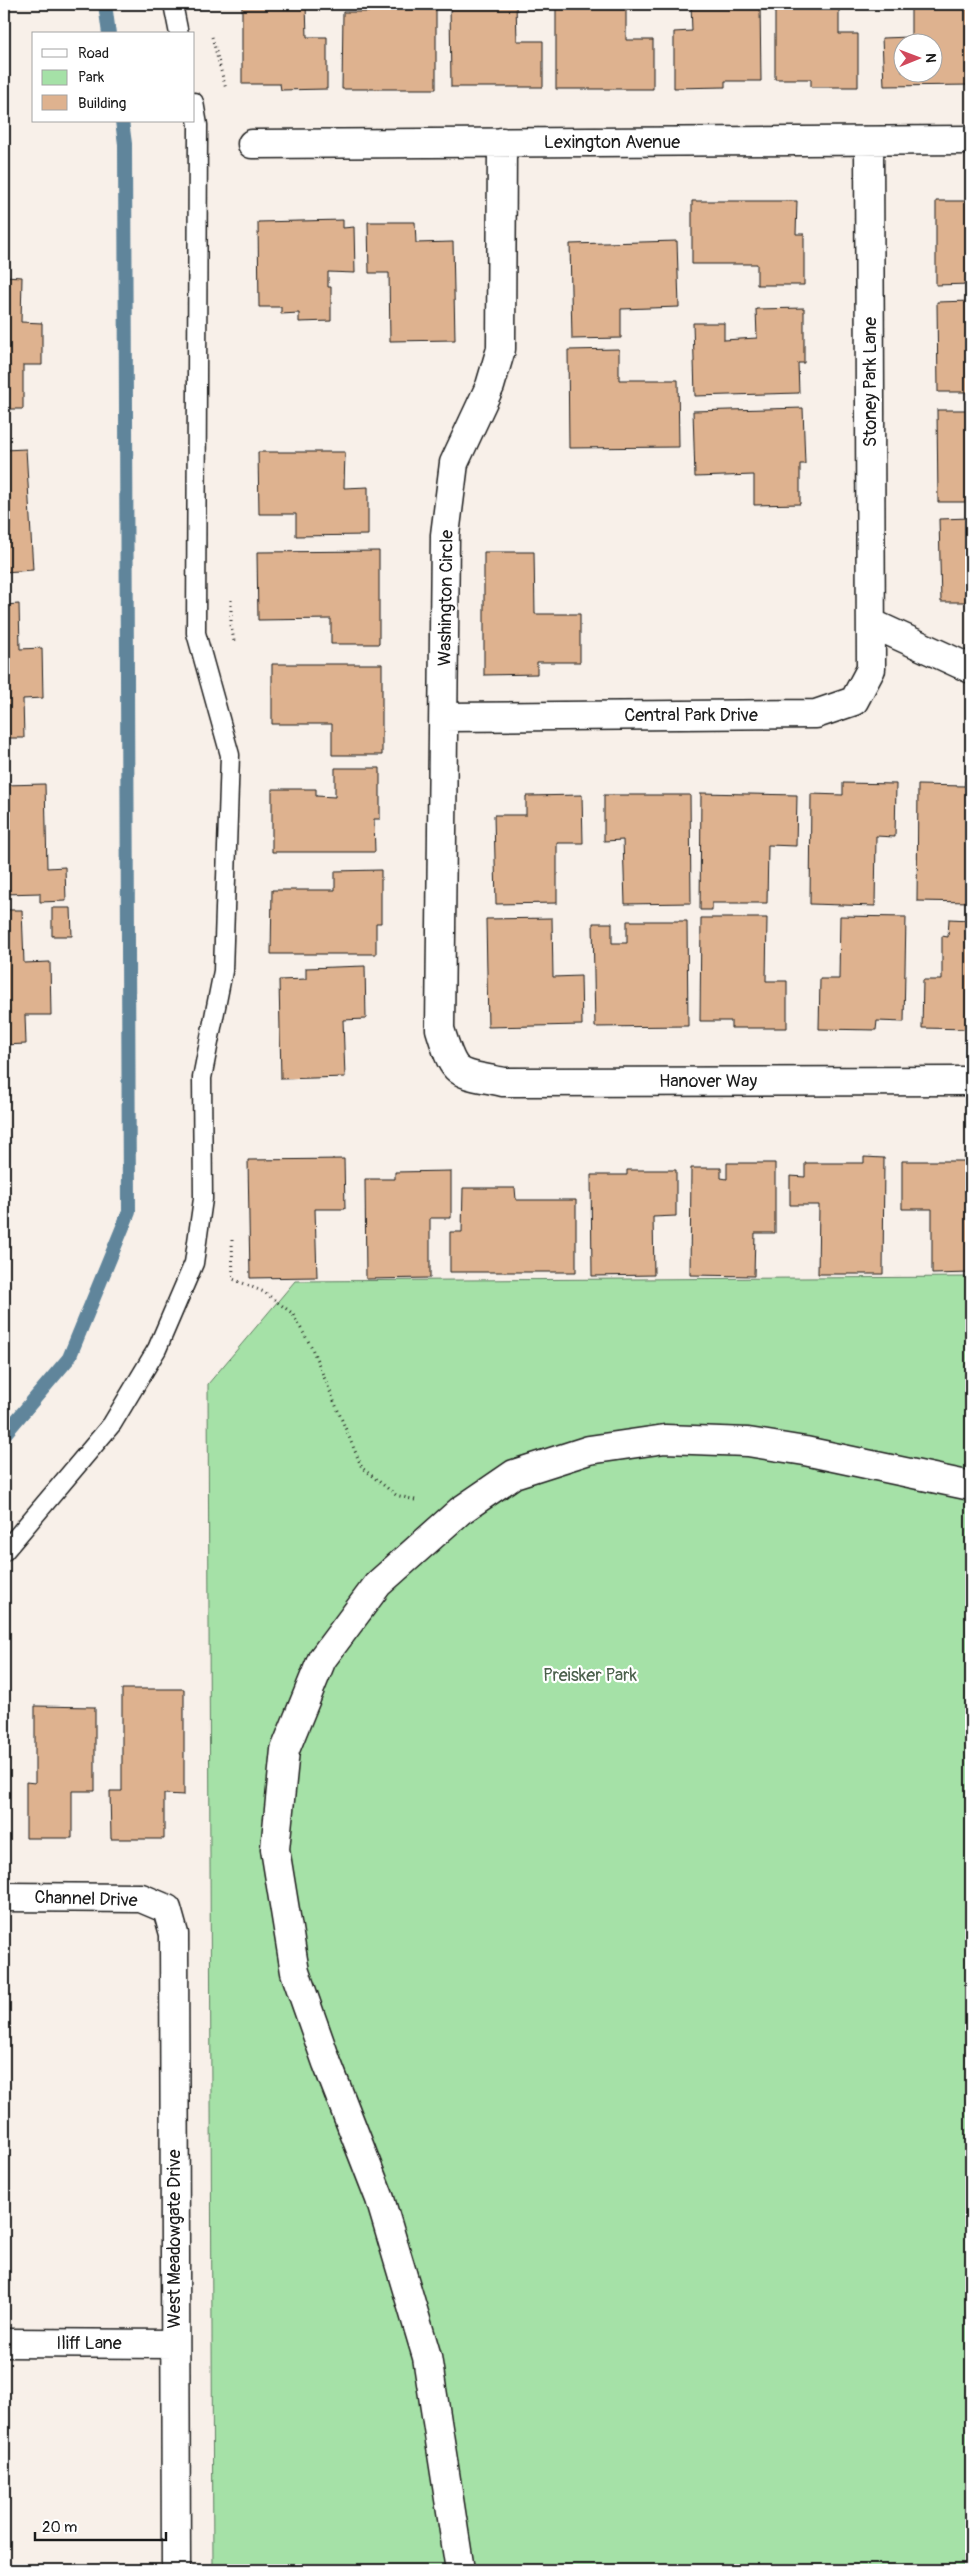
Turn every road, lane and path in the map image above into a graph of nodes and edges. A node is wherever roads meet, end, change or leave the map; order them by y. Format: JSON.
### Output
{"nodes":[{"id":1,"x":173,"y":4,"type":"edge"},
{"id":2,"x":179,"y":32,"type":"edge"},
{"id":3,"x":195,"y":108,"type":"edge"},
{"id":4,"x":971,"y":140,"type":"edge"},
{"id":5,"x":869,"y":141,"type":"junction"},
{"id":6,"x":502,"y":142,"type":"junction"},
{"id":7,"x":252,"y":144,"type":"dead end"},
{"id":8,"x":871,"y":624,"type":"junction"},
{"id":9,"x":971,"y":669,"type":"edge"},
{"id":10,"x":444,"y":717,"type":"junction"},
{"id":11,"x":450,"y":1062,"type":"joint"},
{"id":12,"x":971,"y":1080,"type":"edge"},
{"id":13,"x":971,"y":1486,"type":"edge"},
{"id":14,"x":4,"y":1552,"type":"edge"},
{"id":15,"x":4,"y":1897,"type":"edge"},
{"id":16,"x":167,"y":1909,"type":"joint"},
{"id":17,"x":4,"y":2343,"type":"edge"},
{"id":18,"x":174,"y":2344,"type":"junction"},
{"id":19,"x":176,"y":2570,"type":"edge"},
{"id":20,"x":460,"y":2570,"type":"edge"}],
"edges":[{"from":1,"to":2,"type":"lane"},
{"from":3,"to":14,"type":"lane"},
{"from":4,"to":5,"type":"street","name":"Lexington Avenue"},
{"from":5,"to":6,"type":"street","name":"Lexington Avenue"},
{"from":5,"to":8,"type":"street","name":"Stoney Park Lane"},
{"from":6,"to":7,"type":"street","name":"Lexington Avenue"},
{"from":6,"to":10,"type":"street","name":"Washington Circle"},
{"from":8,"to":9,"type":"street"},
{"from":8,"to":10,"type":"street","name":"Central Park Drive"},
{"from":10,"to":11,"type":"street","name":"Washington Circle"},
{"from":11,"to":12,"type":"street","name":"Hanover Way"},
{"from":13,"to":20,"type":"street"},
{"from":15,"to":16,"type":"street","name":"Channel Drive"},
{"from":16,"to":18,"type":"street","name":"West Meadowgate Drive"},
{"from":17,"to":18,"type":"street","name":"Iliff Lane"},
{"from":18,"to":19,"type":"street","name":"West Meadowgate Drive"}]}
